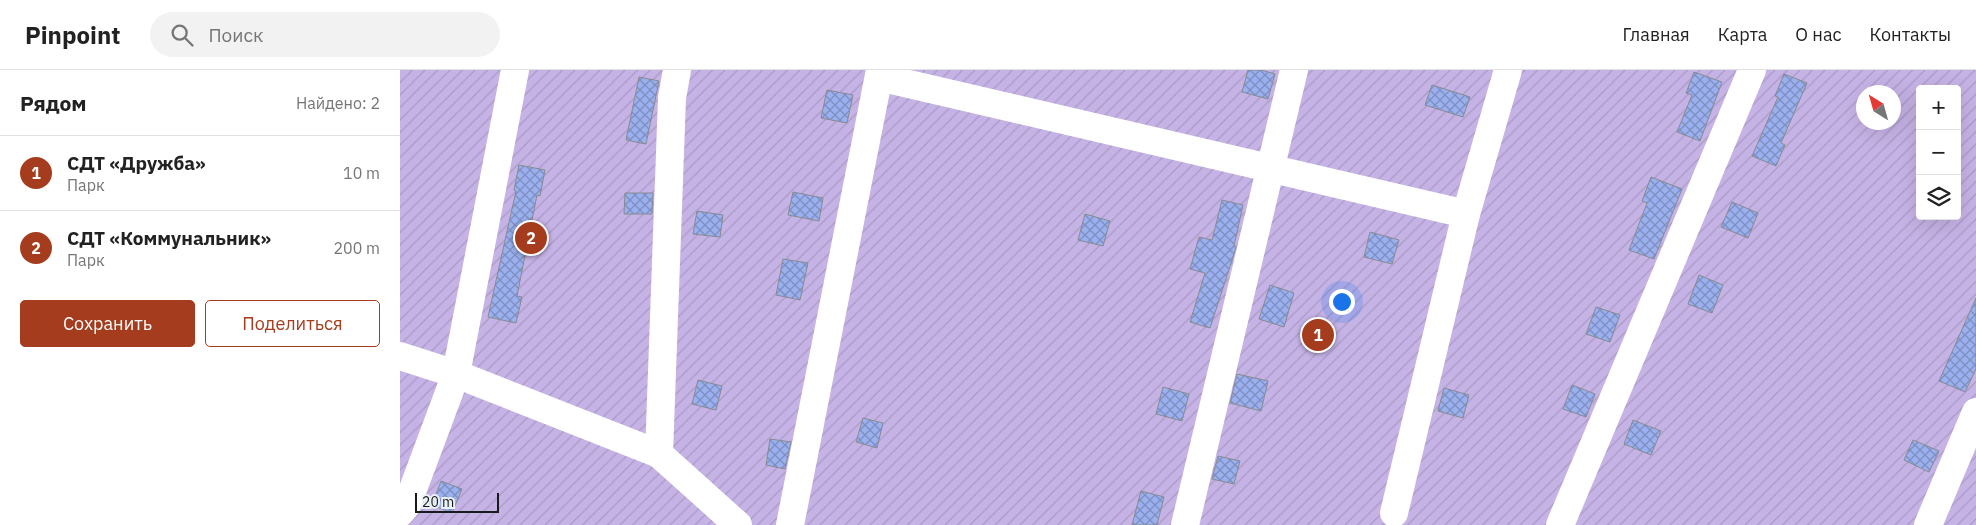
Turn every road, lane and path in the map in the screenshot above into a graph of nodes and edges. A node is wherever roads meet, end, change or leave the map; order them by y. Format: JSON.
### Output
{"nodes":[{"id":1,"x":515,"y":70,"type":"edge"},
{"id":2,"x":678,"y":70,"type":"edge"},
{"id":3,"x":1294,"y":70,"type":"edge"},
{"id":4,"x":1508,"y":70,"type":"edge"},
{"id":5,"x":1752,"y":70,"type":"edge"},
{"id":6,"x":879,"y":73,"type":"edge"},
{"id":7,"x":1269,"y":168,"type":"junction"},
{"id":8,"x":1466,"y":214,"type":"junction"},
{"id":9,"x":400,"y":356,"type":"edge"},
{"id":10,"x":456,"y":374,"type":"junction"},
{"id":11,"x":1976,"y":412,"type":"edge"},
{"id":12,"x":660,"y":454,"type":"junction"},
{"id":13,"x":400,"y":513,"type":"edge"},
{"id":14,"x":1394,"y":513,"type":"dead end"},
{"id":15,"x":738,"y":525,"type":"edge"},
{"id":16,"x":790,"y":525,"type":"edge"},
{"id":17,"x":1185,"y":525,"type":"edge"},
{"id":18,"x":1560,"y":525,"type":"edge"},
{"id":19,"x":1928,"y":525,"type":"edge"}],
"edges":[{"from":1,"to":10,"type":"street"},
{"from":2,"to":12,"type":"street"},
{"from":3,"to":7,"type":"street"},
{"from":4,"to":8,"type":"street"},
{"from":5,"to":18,"type":"street"},
{"from":6,"to":7,"type":"street"},
{"from":6,"to":16,"type":"street"},
{"from":7,"to":8,"type":"street"},
{"from":7,"to":17,"type":"street"},
{"from":8,"to":14,"type":"street"},
{"from":9,"to":10,"type":"street"},
{"from":10,"to":12,"type":"street"},
{"from":10,"to":13,"type":"street"},
{"from":11,"to":19,"type":"street"},
{"from":12,"to":15,"type":"street"}]}
